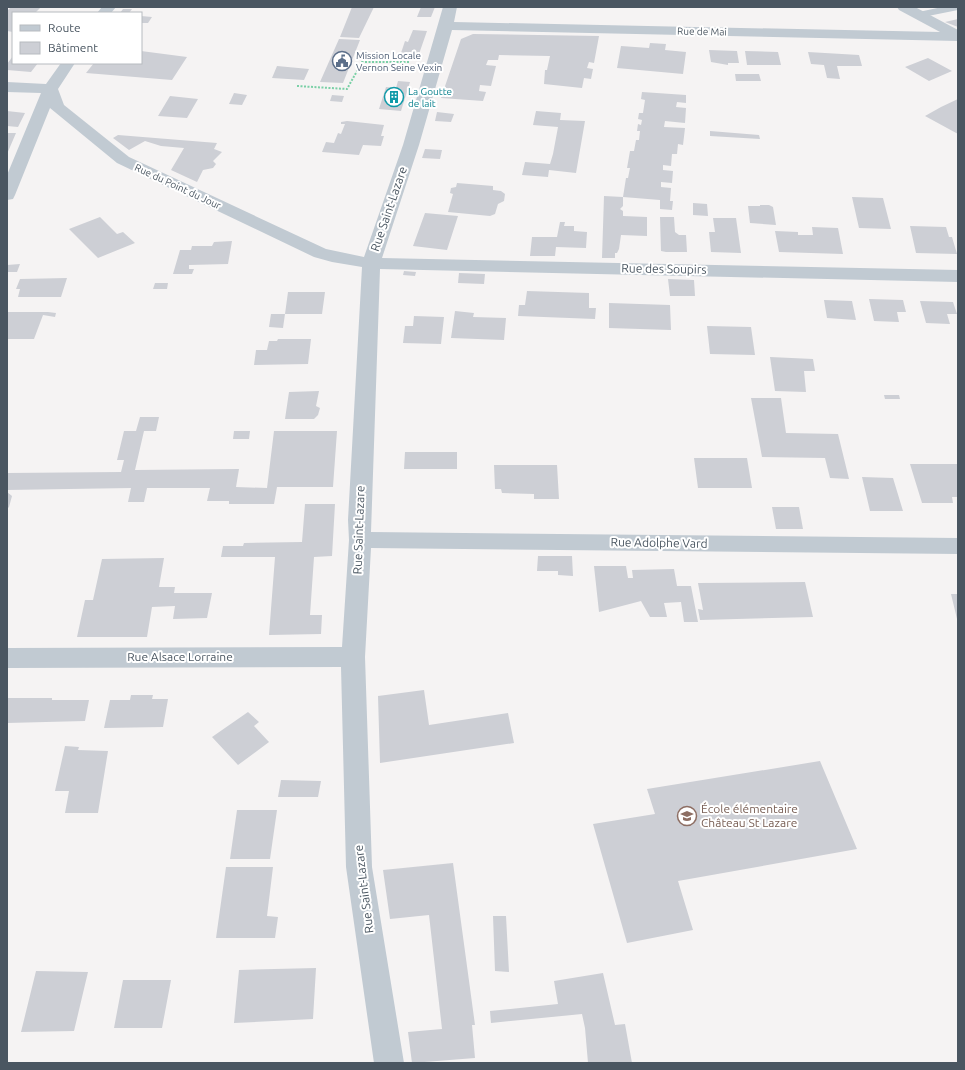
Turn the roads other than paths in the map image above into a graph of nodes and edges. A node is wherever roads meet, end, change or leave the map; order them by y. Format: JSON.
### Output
{"nodes":[{"id":1,"x":904,"y":7,"type":"edge"},
{"id":2,"x":958,"y":7,"type":"edge"},
{"id":3,"x":918,"y":15,"type":"junction"},
{"id":4,"x":448,"y":17,"type":"edge"},
{"id":5,"x":958,"y":36,"type":"edge"},
{"id":6,"x":67,"y":64,"type":"edge"},
{"id":7,"x":7,"y":87,"type":"edge"},
{"id":8,"x":50,"y":88,"type":"junction"},
{"id":9,"x":7,"y":195,"type":"edge"},
{"id":10,"x":371,"y":263,"type":"junction"},
{"id":11,"x":958,"y":276,"type":"edge"},
{"id":12,"x":360,"y":540,"type":"junction"},
{"id":13,"x":958,"y":546,"type":"edge"},
{"id":14,"x":353,"y":657,"type":"junction"},
{"id":15,"x":7,"y":658,"type":"edge"},
{"id":16,"x":389,"y":1063,"type":"edge"}],
"edges":[{"from":1,"to":3,"type":"street"},
{"from":2,"to":3,"type":"lane"},
{"from":3,"to":5,"type":"street"},
{"from":4,"to":5,"type":"street","name":"Rue de Mai"},
{"from":4,"to":10,"type":"street","name":"Rue Saint-Lazare"},
{"from":6,"to":8,"type":"street"},
{"from":7,"to":8,"type":"street"},
{"from":8,"to":9,"type":"street"},
{"from":8,"to":10,"type":"street","name":"Rue du Point du Jour"},
{"from":10,"to":11,"type":"street","name":"Rue des Soupirs"},
{"from":10,"to":12,"type":"street","name":"Rue Saint-Lazare"},
{"from":12,"to":13,"type":"street","name":"Rue Adolphe Vard"},
{"from":12,"to":14,"type":"street","name":"Rue Saint-Lazare"},
{"from":14,"to":15,"type":"street","name":"Rue Alsace Lorraine"},
{"from":14,"to":16,"type":"street","name":"Rue Saint-Lazare"}]}
